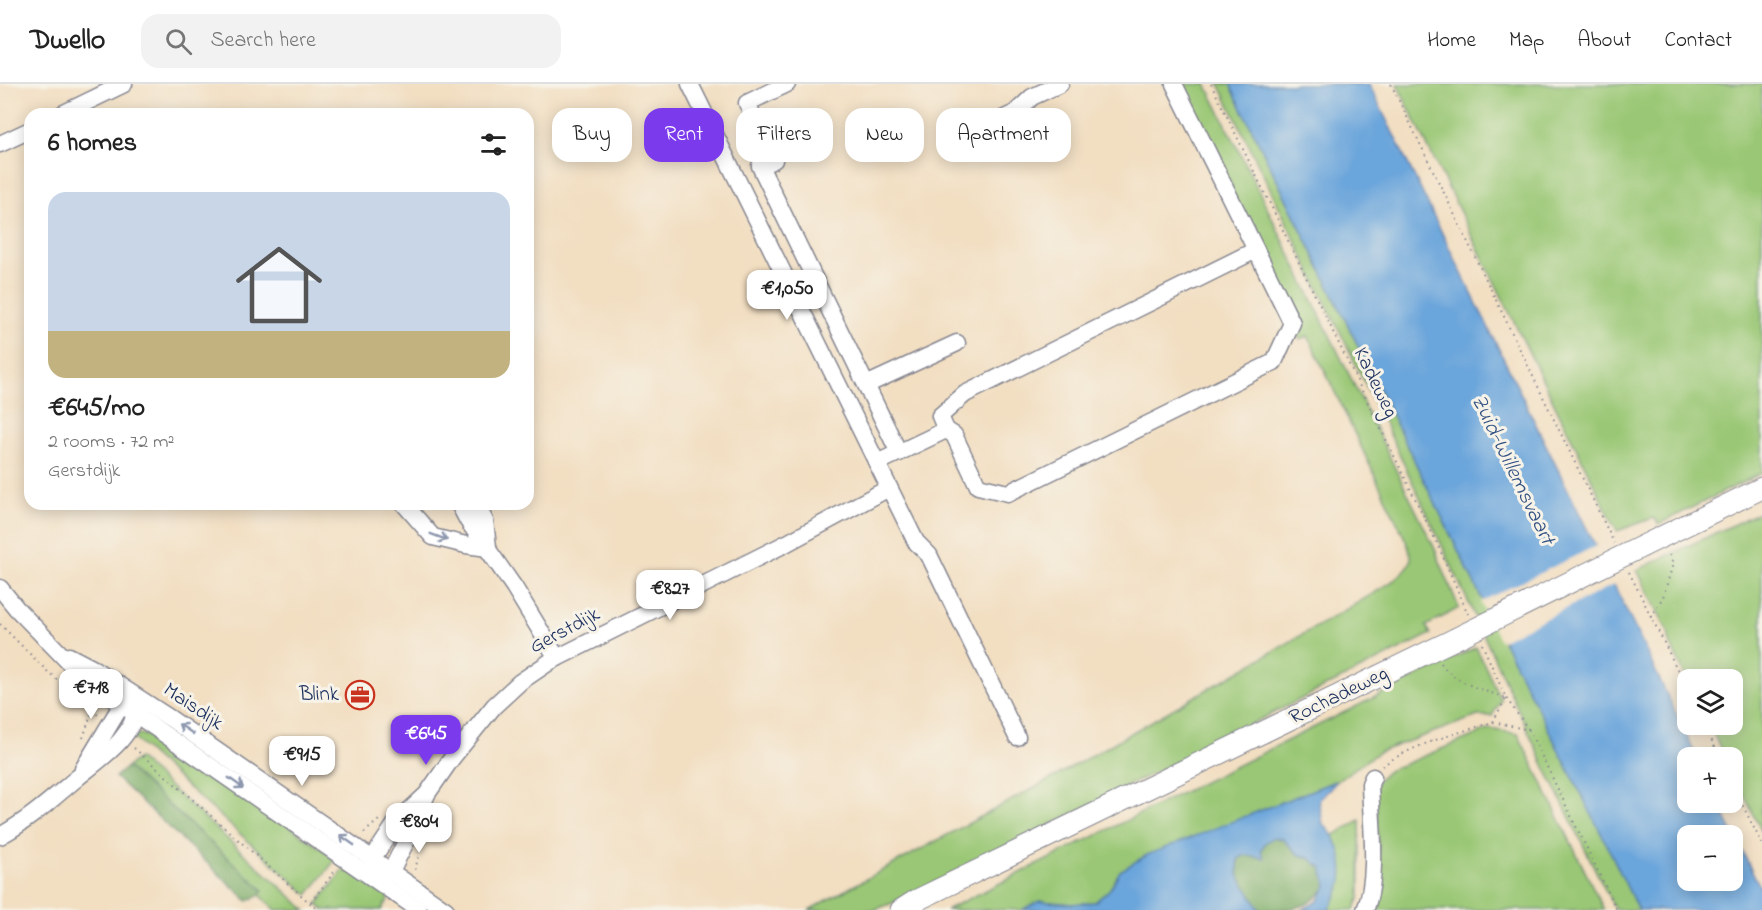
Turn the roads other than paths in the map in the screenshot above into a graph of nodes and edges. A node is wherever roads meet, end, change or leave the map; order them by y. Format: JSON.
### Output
{"nodes":[{"id":1,"x":124,"y":84,"type":"edge"},
{"id":2,"x":690,"y":84,"type":"edge"},
{"id":3,"x":787,"y":84,"type":"edge"},
{"id":4,"x":1060,"y":84,"type":"edge"},
{"id":5,"x":1174,"y":84,"type":"edge"},
{"id":6,"x":74,"y":108,"type":"edge"},
{"id":7,"x":1020,"y":108,"type":"edge"},
{"id":8,"x":24,"y":133,"type":"edge"},
{"id":9,"x":0,"y":144,"type":"edge"},
{"id":10,"x":1256,"y":250,"type":"junction"},
{"id":11,"x":957,"y":343,"type":"dead end"},
{"id":12,"x":866,"y":385,"type":"junction"},
{"id":13,"x":946,"y":430,"type":"junction"},
{"id":14,"x":899,"y":453,"type":"junction"},
{"id":15,"x":877,"y":463,"type":"junction"},
{"id":16,"x":889,"y":488,"type":"junction"},
{"id":17,"x":1762,"y":488,"type":"edge"},
{"id":18,"x":412,"y":510,"type":"edge"},
{"id":19,"x":462,"y":510,"type":"edge"},
{"id":20,"x":480,"y":510,"type":"edge"},
{"id":21,"x":488,"y":548,"type":"junction"},
{"id":22,"x":0,"y":588,"type":"edge"},
{"id":23,"x":557,"y":658,"type":"junction"},
{"id":24,"x":129,"y":700,"type":"junction"},
{"id":25,"x":136,"y":714,"type":"junction"},
{"id":26,"x":1017,"y":737,"type":"dead end"},
{"id":27,"x":78,"y":777,"type":"junction"},
{"id":28,"x":1373,"y":777,"type":"road end"},
{"id":29,"x":427,"y":794,"type":"junction"},
{"id":30,"x":0,"y":836,"type":"edge"},
{"id":31,"x":373,"y":858,"type":"junction"},
{"id":32,"x":392,"y":871,"type":"junction"},
{"id":33,"x":374,"y":877,"type":"junction"},
{"id":34,"x":908,"y":906,"type":"edge"},
{"id":35,"x":419,"y":910,"type":"edge"},
{"id":36,"x":446,"y":910,"type":"edge"},
{"id":37,"x":886,"y":910,"type":"edge"},
{"id":38,"x":1365,"y":910,"type":"edge"}],
"edges":[{"from":1,"to":6,"type":"street"},
{"from":2,"to":15,"type":"street"},
{"from":3,"to":12,"type":"street"},
{"from":4,"to":7,"type":"street"},
{"from":5,"to":10,"type":"street"},
{"from":8,"to":9,"type":"street"},
{"from":10,"to":13,"type":"street"},
{"from":10,"to":13,"type":"street"},
{"from":11,"to":12,"type":"street"},
{"from":12,"to":14,"type":"street"},
{"from":13,"to":14,"type":"street"},
{"from":14,"to":15,"type":"street"},
{"from":15,"to":16,"type":"street"},
{"from":16,"to":23,"type":"street","name":"Gerstdijk"},
{"from":16,"to":26,"type":"street"},
{"from":17,"to":34,"type":"main road","name":"Rochadeweg","bridge":true},
{"from":18,"to":21,"type":"street","one_way":true},
{"from":19,"to":21,"type":"street"},
{"from":20,"to":21,"type":"street"},
{"from":21,"to":23,"type":"street"},
{"from":22,"to":24,"type":"street","name":"Maisdijk"},
{"from":23,"to":29,"type":"street","name":"Gerstdijk"},
{"from":24,"to":25,"type":"street","name":"Maisdijk"},
{"from":24,"to":27,"type":"street"},
{"from":31,"to":24,"type":"street","name":"Maisdijk","one_way":true},
{"from":25,"to":27,"type":"street"},
{"from":25,"to":33,"type":"street","name":"Maisdijk","one_way":true},
{"from":27,"to":30,"type":"street"},
{"from":28,"to":38,"type":"street"},
{"from":29,"to":31,"type":"street","name":"Gerstdijk"},
{"from":29,"to":32,"type":"street","name":"Gerstdijk"},
{"from":31,"to":32,"type":"street","name":"Maisdijk"},
{"from":31,"to":33,"type":"street"},
{"from":32,"to":33,"type":"street"},
{"from":32,"to":36,"type":"street","name":"Maisdijk"},
{"from":33,"to":35,"type":"street","name":"Maisdijk"},
{"from":34,"to":37,"type":"main road","name":"Rochadeweg"}]}
